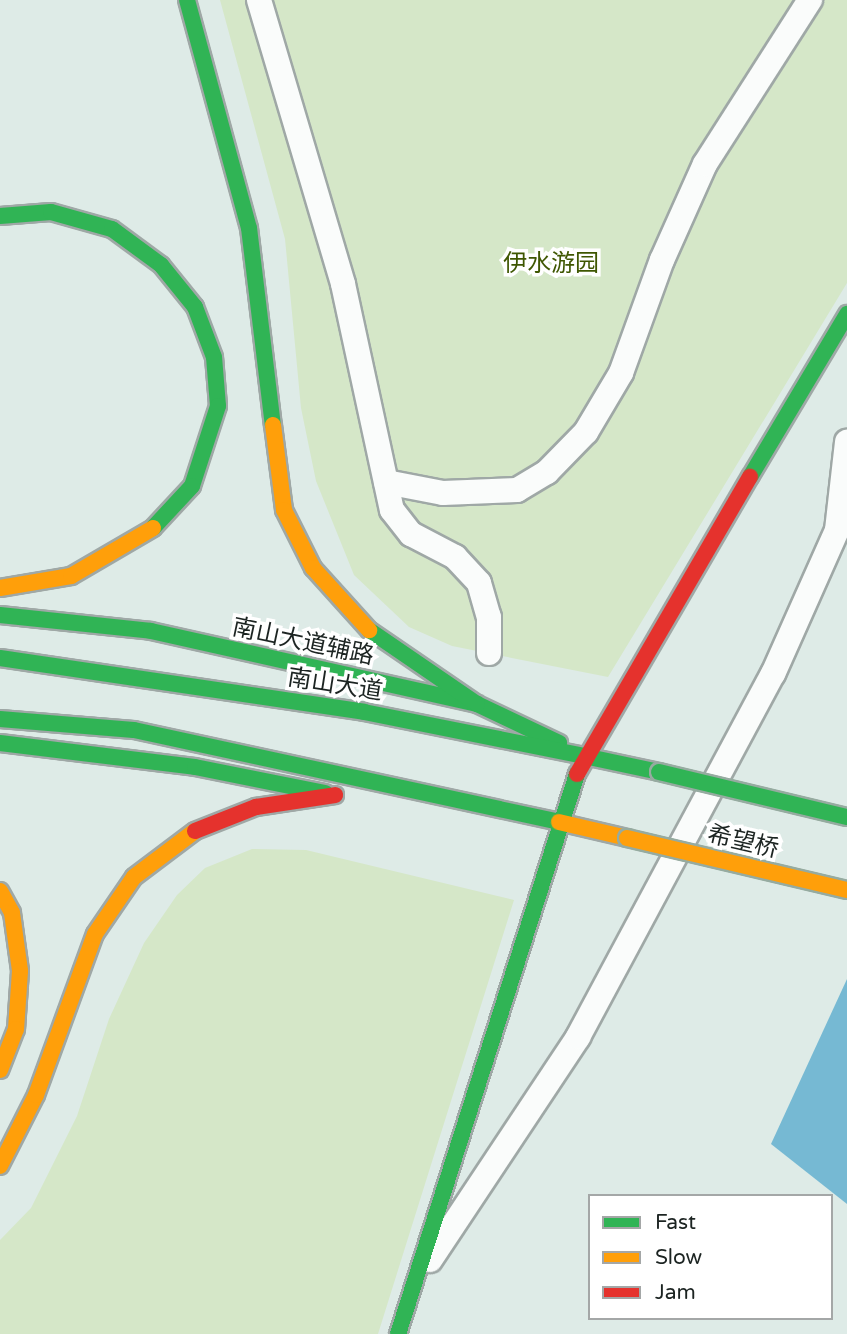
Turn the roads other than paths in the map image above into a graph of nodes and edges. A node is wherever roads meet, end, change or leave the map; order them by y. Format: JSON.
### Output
{"nodes":[{"id":1,"x":187,"y":0,"type":"edge"},
{"id":2,"x":259,"y":0,"type":"edge"},
{"id":3,"x":810,"y":0,"type":"edge"},
{"id":4,"x":0,"y":216,"type":"edge"},
{"id":5,"x":847,"y":314,"type":"edge"},
{"id":6,"x":847,"y":442,"type":"edge"},
{"id":7,"x":386,"y":482,"type":"junction"},
{"id":8,"x":0,"y":588,"type":"edge"},
{"id":9,"x":0,"y":615,"type":"edge"},
{"id":10,"x":489,"y":653,"type":"dead end"},
{"id":11,"x":0,"y":658,"type":"edge"},
{"id":12,"x":477,"y":704,"type":"junction"},
{"id":13,"x":0,"y":719,"type":"edge"},
{"id":14,"x":0,"y":743,"type":"edge"},
{"id":15,"x":584,"y":756,"type":"junction"},
{"id":16,"x":659,"y":772,"type":"joint"},
{"id":17,"x":348,"y":796,"type":"junction"},
{"id":18,"x":847,"y":817,"type":"edge"},
{"id":19,"x":559,"y":822,"type":"junction"},
{"id":20,"x":847,"y":890,"type":"edge"},
{"id":21,"x":0,"y":891,"type":"edge"},
{"id":22,"x":0,"y":1070,"type":"edge"},
{"id":23,"x":0,"y":1166,"type":"edge"},
{"id":24,"x":414,"y":1282,"type":"junction"},
{"id":25,"x":398,"y":1334,"type":"edge"}],
"edges":[{"from":1,"to":12,"type":"main road"},
{"from":2,"to":7,"type":"street"},
{"from":3,"to":7,"type":"street"},
{"from":4,"to":8,"type":"main road"},
{"from":5,"to":15,"type":"main road"},
{"from":6,"to":24,"type":"street"},
{"from":7,"to":10,"type":"street"},
{"from":9,"to":12,"type":"main road","name":"南山大道辅路"},
{"from":11,"to":15,"type":"main road","name":"南山大道"},
{"from":12,"to":15,"type":"main road","name":"南山大道辅路"},
{"from":13,"to":19,"type":"main road"},
{"from":14,"to":17,"type":"main road"},
{"from":15,"to":16,"type":"main road","name":"南山大道"},
{"from":15,"to":19,"type":"main road"},
{"from":16,"to":18,"type":"main road","name":"希望桥","bridge":true},
{"from":17,"to":19,"type":"main road"},
{"from":17,"to":23,"type":"main road"},
{"from":19,"to":20,"type":"main road","name":"希望桥","bridge":true},
{"from":19,"to":24,"type":"main road"},
{"from":21,"to":22,"type":"main road"},
{"from":24,"to":25,"type":"main road"}]}
